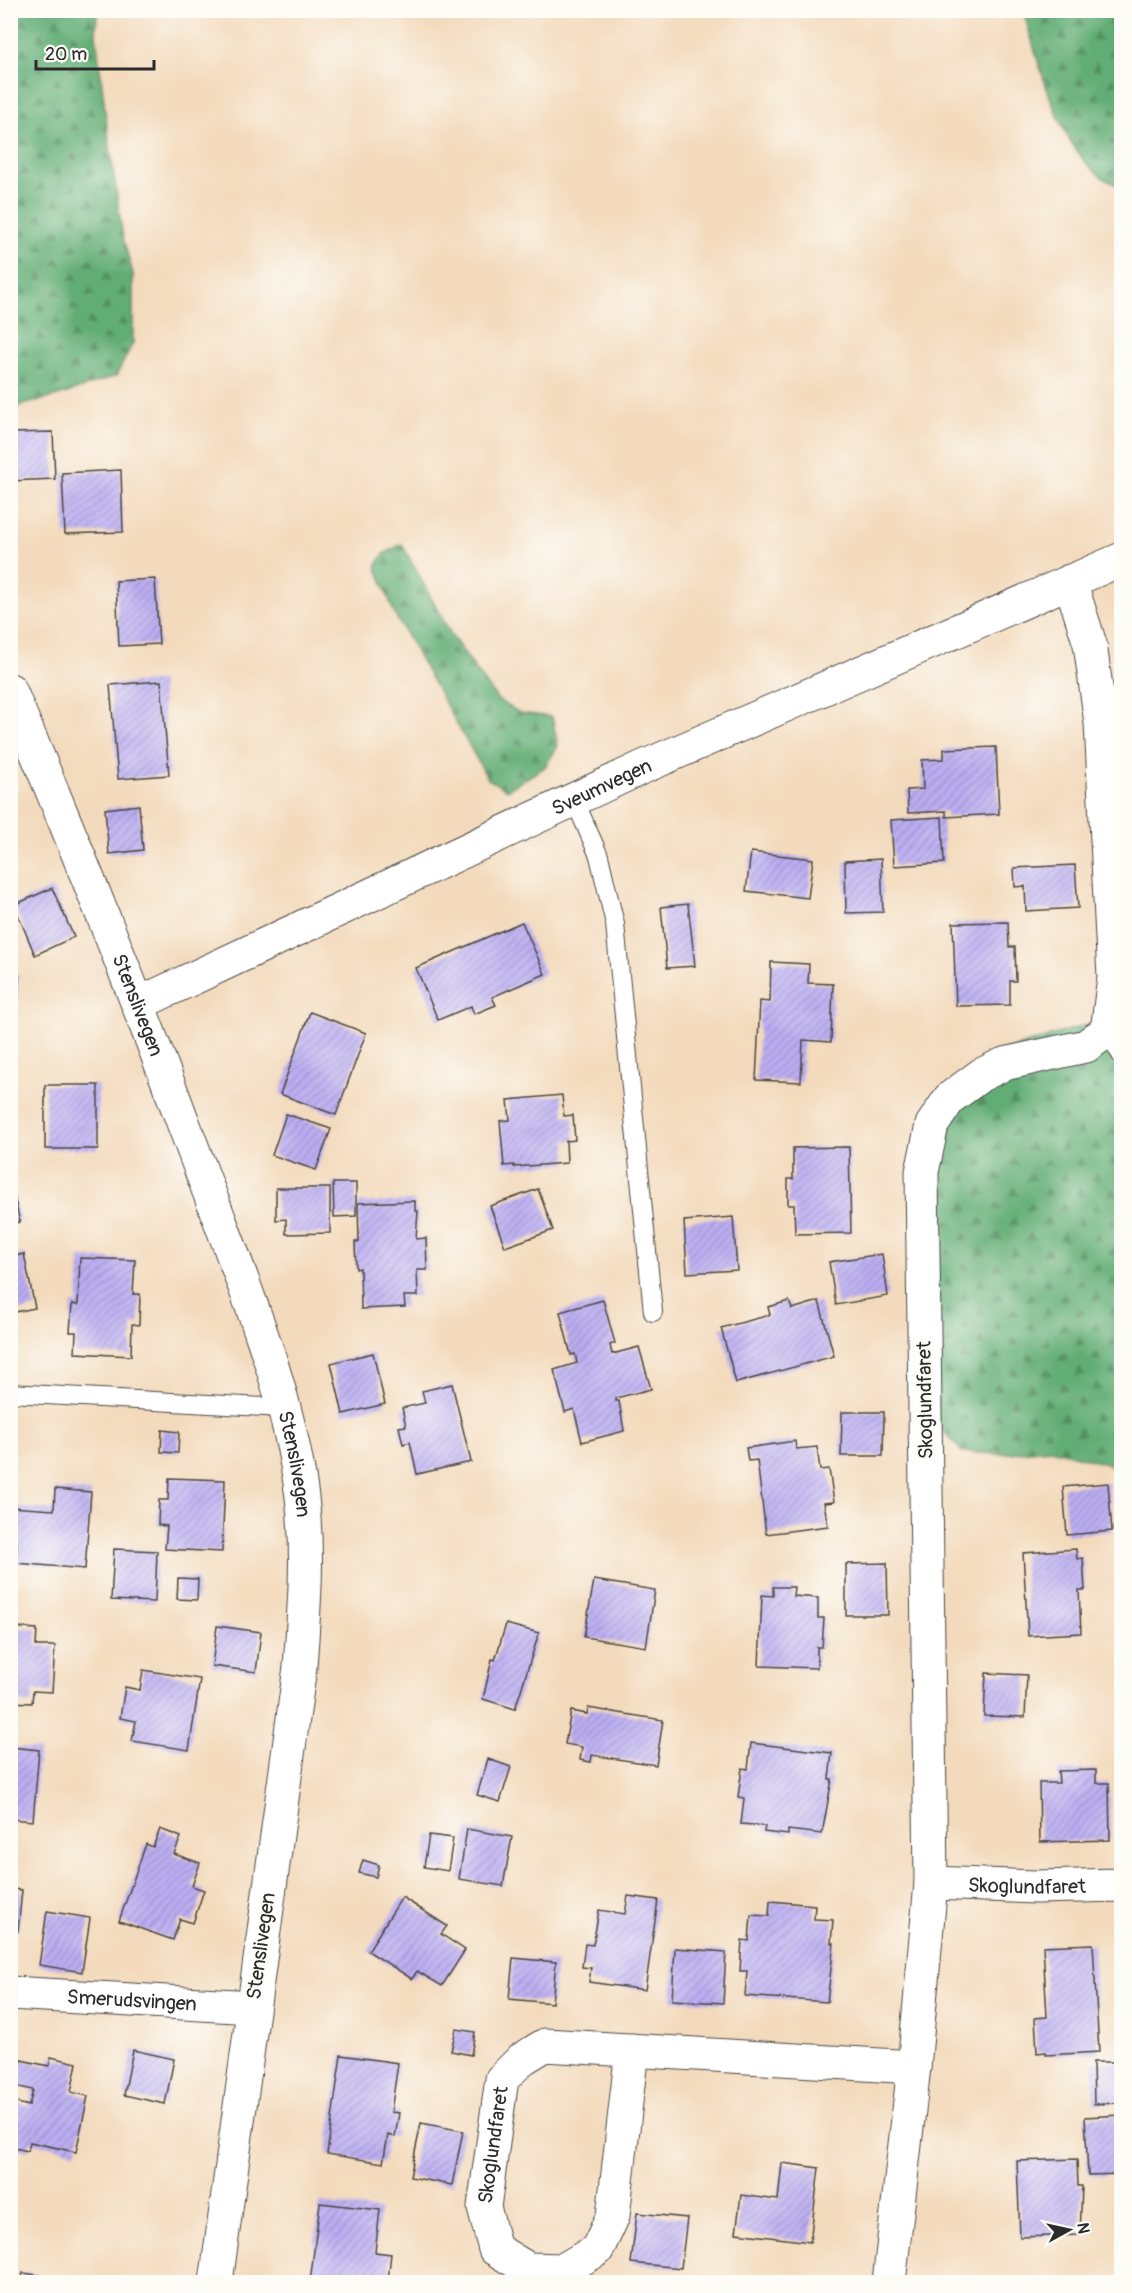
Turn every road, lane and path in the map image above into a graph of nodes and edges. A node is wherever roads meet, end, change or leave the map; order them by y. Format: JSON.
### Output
{"nodes":[{"id":1,"x":1122,"y":559,"type":"edge"},
{"id":2,"x":1070,"y":581,"type":"junction"},
{"id":3,"x":10,"y":690,"type":"edge"},
{"id":4,"x":574,"y":799,"type":"junction"},
{"id":5,"x":1118,"y":977,"type":"edge"},
{"id":6,"x":138,"y":1004,"type":"junction"},
{"id":7,"x":1114,"y":1043,"type":"edge"},
{"id":8,"x":653,"y":1312,"type":"dead end"},
{"id":9,"x":10,"y":1393,"type":"edge"},
{"id":10,"x":283,"y":1408,"type":"junction"},
{"id":11,"x":931,"y":1883,"type":"junction"},
{"id":12,"x":1122,"y":1885,"type":"edge"},
{"id":13,"x":10,"y":1993,"type":"edge"},
{"id":14,"x":253,"y":2007,"type":"junction"},
{"id":15,"x":632,"y":2050,"type":"junction"},
{"id":16,"x":914,"y":2067,"type":"junction"},
{"id":17,"x":216,"y":2283,"type":"edge"},
{"id":18,"x":889,"y":2283,"type":"edge"}],
"edges":[{"from":1,"to":2,"type":"street","name":"Sveumvegen"},
{"from":2,"to":4,"type":"street","name":"Sveumvegen"},
{"from":2,"to":5,"type":"street"},
{"from":3,"to":6,"type":"street","name":"Stenslivegen"},
{"from":4,"to":6,"type":"street","name":"Sveumvegen"},
{"from":4,"to":8,"type":"lane"},
{"from":5,"to":7,"type":"street"},
{"from":6,"to":10,"type":"street","name":"Stenslivegen"},
{"from":7,"to":11,"type":"street","name":"Skoglundfaret"},
{"from":9,"to":10,"type":"lane"},
{"from":10,"to":14,"type":"street","name":"Stenslivegen"},
{"from":11,"to":12,"type":"street","name":"Skoglundfaret"},
{"from":11,"to":16,"type":"street","name":"Skoglundfaret"},
{"from":13,"to":14,"type":"street","name":"Smerudsvingen"},
{"from":14,"to":17,"type":"street","name":"Stenslivegen"},
{"from":15,"to":15,"type":"street","name":"Skoglundfaret"},
{"from":15,"to":16,"type":"street","name":"Skoglundfaret"},
{"from":16,"to":18,"type":"street","name":"Skoglundfaret"}]}
